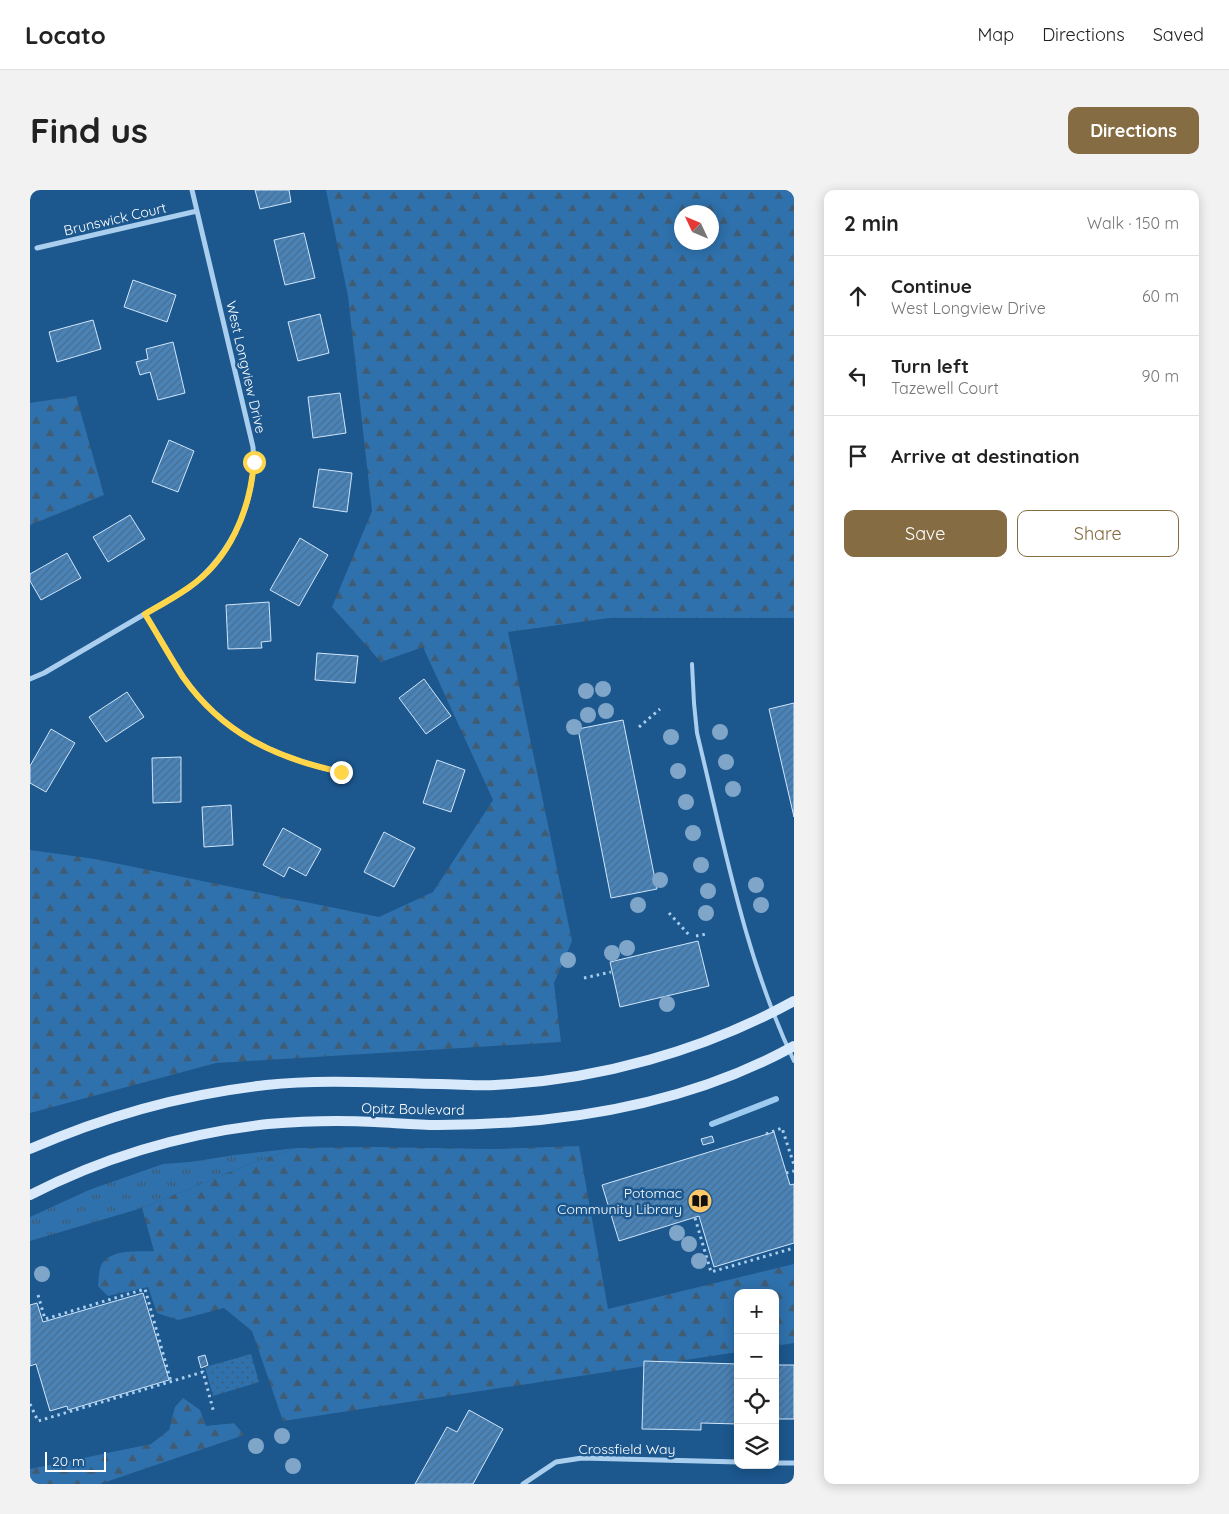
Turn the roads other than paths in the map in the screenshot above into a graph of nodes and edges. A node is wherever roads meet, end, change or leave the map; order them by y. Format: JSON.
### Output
{"nodes":[{"id":1,"x":192,"y":190,"type":"edge"},
{"id":2,"x":197,"y":211,"type":"junction"},
{"id":3,"x":37,"y":248,"type":"dead end"},
{"id":4,"x":145,"y":614,"type":"junction"},
{"id":5,"x":692,"y":664,"type":"dead end"},
{"id":6,"x":30,"y":679,"type":"edge"},
{"id":7,"x":341,"y":772,"type":"dead end"},
{"id":8,"x":794,"y":1002,"type":"edge"},
{"id":9,"x":773,"y":1013,"type":"junction"},
{"id":10,"x":791,"y":1048,"type":"edge"},
{"id":11,"x":794,"y":1061,"type":"edge"},
{"id":12,"x":30,"y":1149,"type":"edge"},
{"id":13,"x":30,"y":1195,"type":"edge"},
{"id":14,"x":734,"y":1462,"type":"edge"},
{"id":15,"x":779,"y":1463,"type":"edge"},
{"id":16,"x":794,"y":1463,"type":"edge"},
{"id":17,"x":523,"y":1484,"type":"edge"}],
"edges":[{"from":1,"to":2,"type":"street","name":"West Longview Drive"},
{"from":2,"to":3,"type":"street","name":"Brunswick Court"},
{"from":2,"to":4,"type":"street","name":"West Longview Drive"},
{"from":4,"to":6,"type":"street","name":"West Longview Drive"},
{"from":4,"to":7,"type":"street"},
{"from":5,"to":9,"type":"lane"},
{"from":8,"to":9,"type":"main road","name":"Opitz Boulevard"},
{"from":9,"to":10,"type":"lane"},
{"from":9,"to":12,"type":"main road","name":"Opitz Boulevard"},
{"from":10,"to":11,"type":"lane"},
{"from":10,"to":13,"type":"main road","name":"Opitz Boulevard"},
{"from":14,"to":17,"type":"street","name":"Crossfield Way"},
{"from":15,"to":16,"type":"street"}]}
